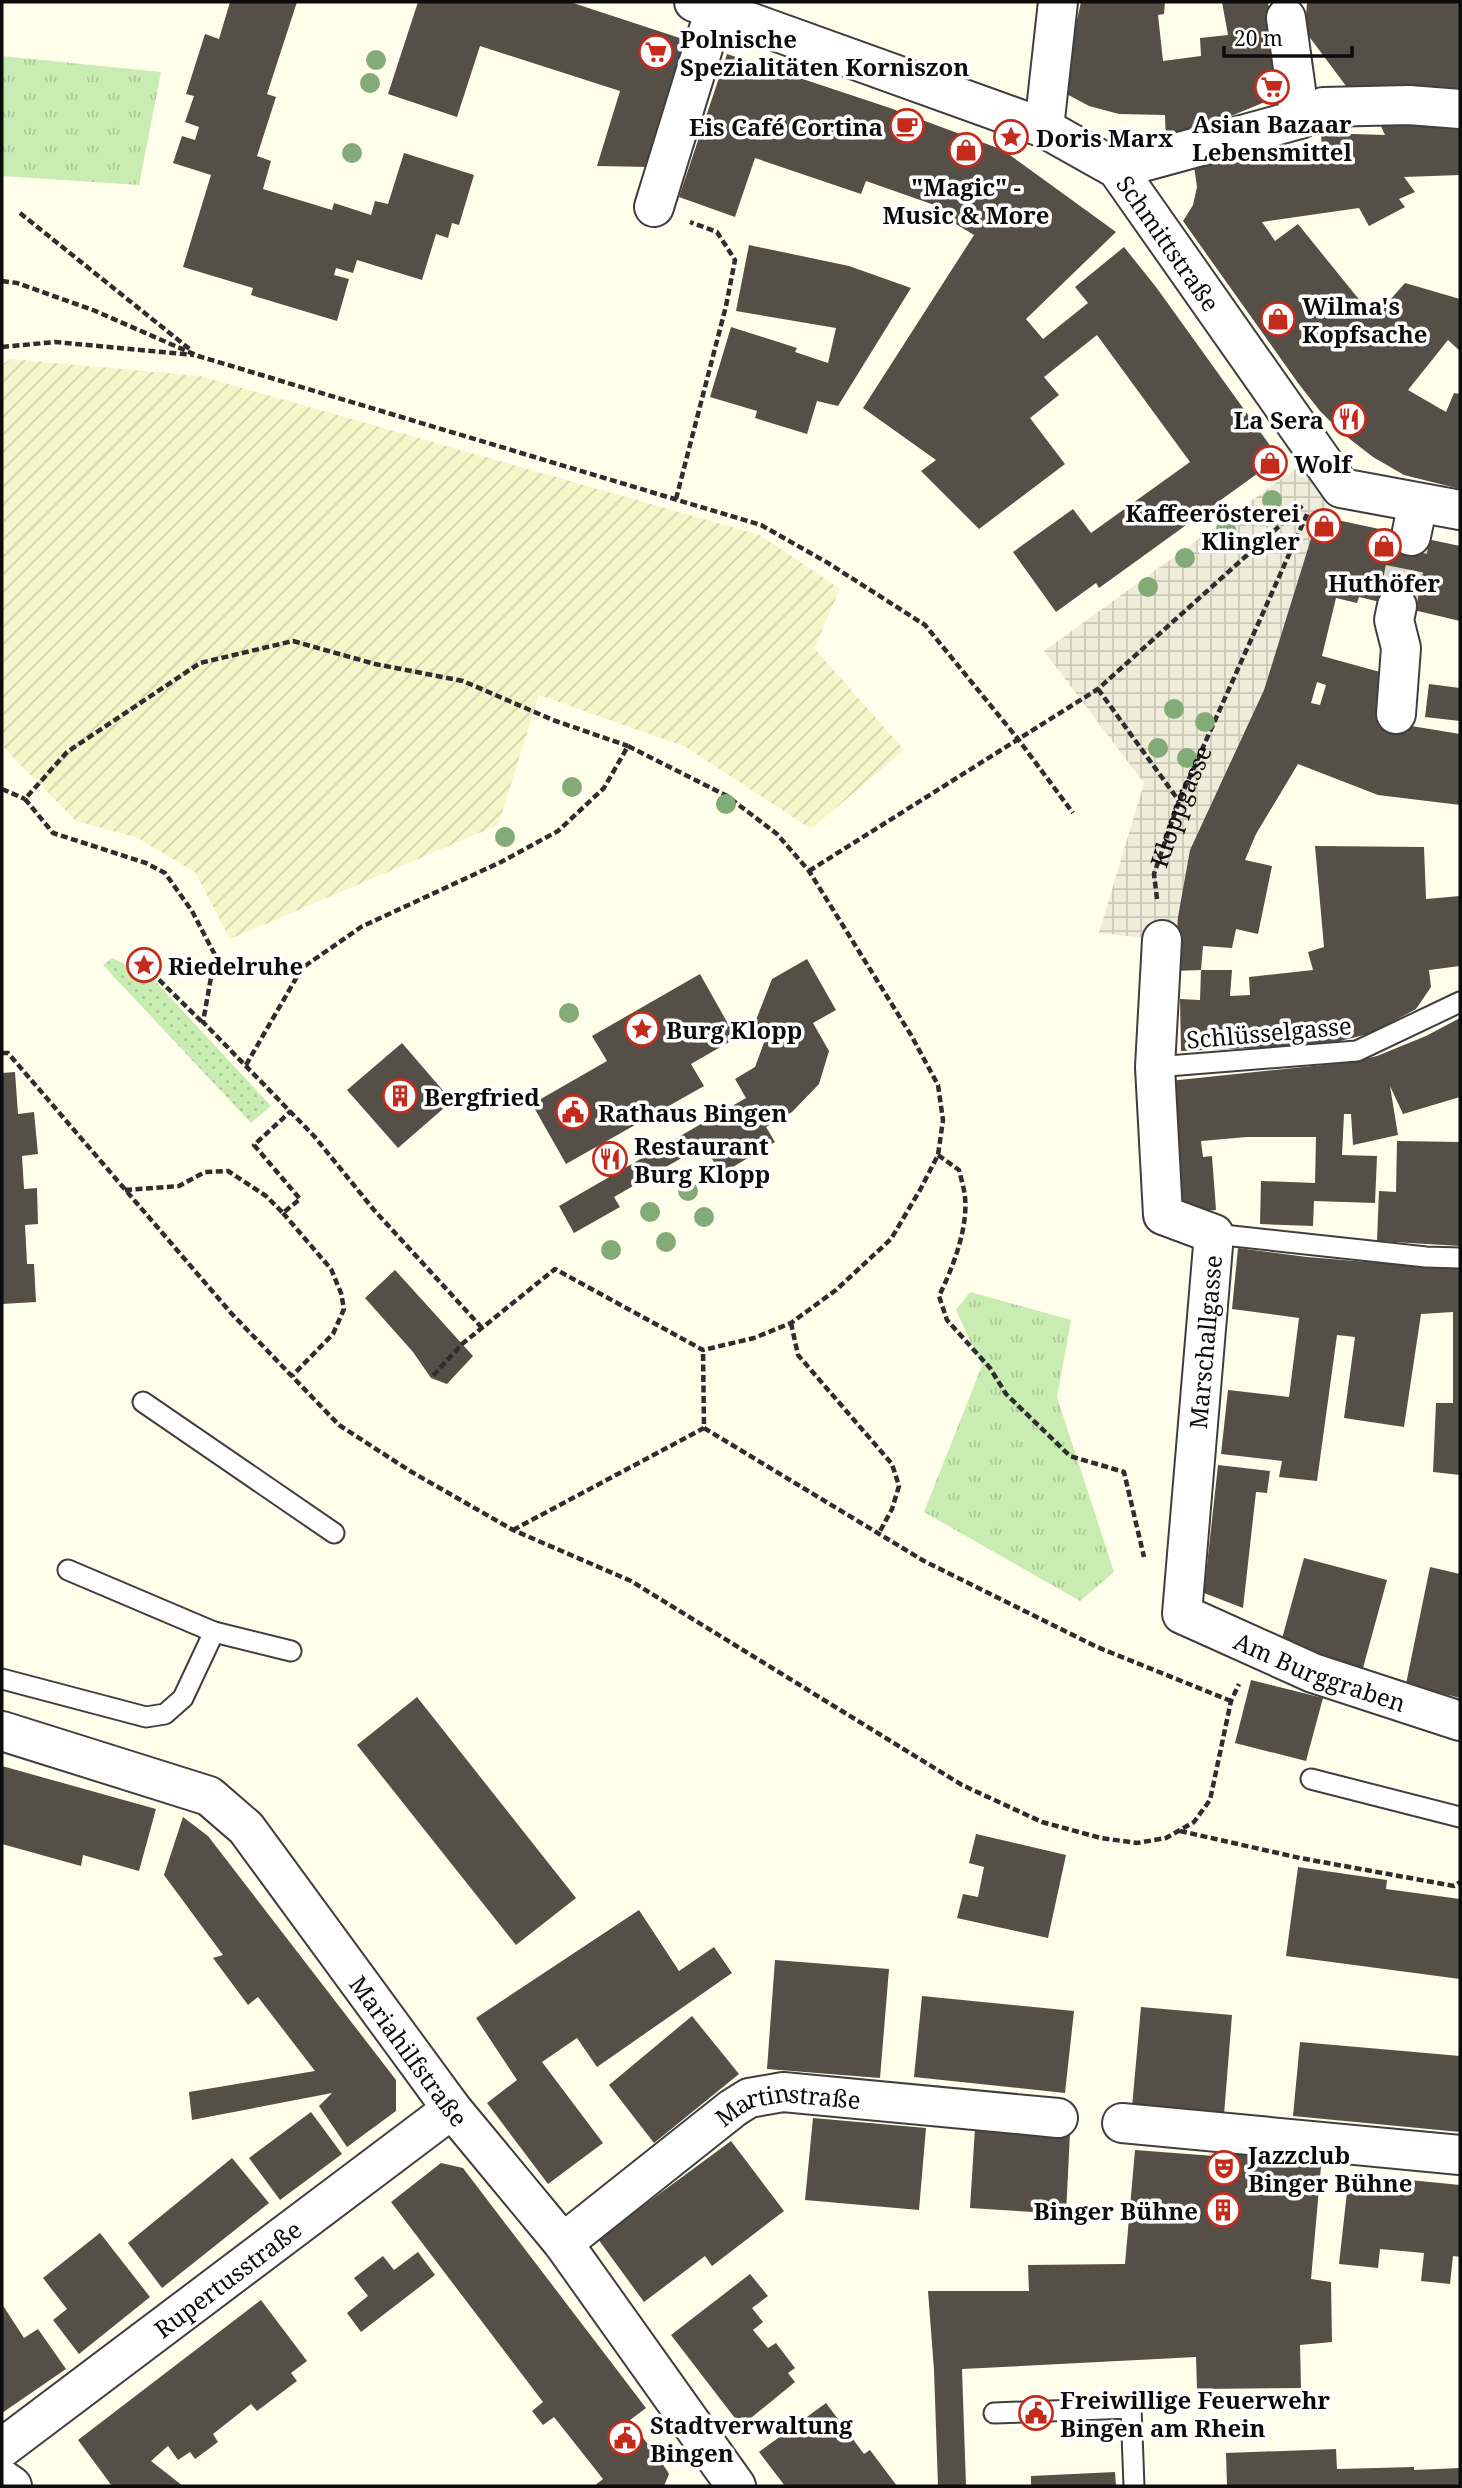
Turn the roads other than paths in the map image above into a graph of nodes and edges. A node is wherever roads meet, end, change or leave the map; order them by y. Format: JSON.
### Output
{"nodes":[{"id":1,"x":1058,"y":2,"type":"edge"},
{"id":2,"x":705,"y":5,"type":"edge"},
{"id":3,"x":1286,"y":18,"type":"dead end"},
{"id":4,"x":1460,"y":109,"type":"edge"},
{"id":5,"x":1300,"y":119,"type":"junction"},
{"id":6,"x":1044,"y":128,"type":"junction"},
{"id":7,"x":1117,"y":169,"type":"junction"},
{"id":8,"x":654,"y":207,"type":"road end"},
{"id":9,"x":1460,"y":510,"type":"edge"},
{"id":10,"x":1397,"y":606,"type":"tunnel mouth"},
{"id":11,"x":1396,"y":714,"type":"dead end"},
{"id":12,"x":1161,"y":940,"type":"road end"},
{"id":13,"x":1460,"y":1002,"type":"edge"},
{"id":14,"x":1155,"y":1067,"type":"junction"},
{"id":15,"x":1214,"y":1234,"type":"junction"},
{"id":16,"x":1460,"y":1258,"type":"edge"},
{"id":17,"x":143,"y":1402,"type":"dead end"},
{"id":18,"x":334,"y":1533,"type":"dead end"},
{"id":19,"x":68,"y":1570,"type":"dead end"},
{"id":20,"x":1182,"y":1614,"type":"joint"},
{"id":21,"x":214,"y":1632,"type":"junction"},
{"id":22,"x":291,"y":1651,"type":"dead end"},
{"id":23,"x":2,"y":1679,"type":"edge"},
{"id":24,"x":1460,"y":1721,"type":"edge"},
{"id":25,"x":2,"y":1731,"type":"edge"},
{"id":26,"x":1311,"y":1779,"type":"dead end"},
{"id":27,"x":1460,"y":1817,"type":"edge"},
{"id":28,"x":453,"y":2109,"type":"junction"},
{"id":29,"x":1058,"y":2118,"type":"dead end"},
{"id":30,"x":1122,"y":2123,"type":"dead end"},
{"id":31,"x":1460,"y":2155,"type":"edge"},
{"id":32,"x":563,"y":2243,"type":"junction"},
{"id":33,"x":994,"y":2413,"type":"dead end"},
{"id":34,"x":2,"y":2448,"type":"edge"},
{"id":35,"x":2,"y":2479,"type":"edge"},
{"id":36,"x":12,"y":2486,"type":"edge"},
{"id":37,"x":736,"y":2486,"type":"edge"},
{"id":38,"x":1134,"y":2486,"type":"edge"}],
"edges":[{"from":1,"to":6,"type":"street"},
{"from":2,"to":6,"type":"street","name":"Schmittstraße"},
{"from":2,"to":8,"type":"street"},
{"from":3,"to":5,"type":"street"},
{"from":4,"to":5,"type":"street"},
{"from":5,"to":7,"type":"street"},
{"from":6,"to":7,"type":"street","name":"Schmittstraße"},
{"from":7,"to":9,"type":"street","name":"Schmittstraße"},
{"from":10,"to":11,"type":"street"},
{"from":12,"to":14,"type":"street"},
{"from":13,"to":14,"type":"lane","name":"Schlüsselgasse"},
{"from":14,"to":15,"type":"street"},
{"from":15,"to":16,"type":"lane","name":"Marschallgasse"},
{"from":15,"to":20,"type":"street","name":"Marschallgasse"},
{"from":17,"to":18,"type":"lane"},
{"from":19,"to":21,"type":"lane"},
{"from":20,"to":24,"type":"street","name":"Am Burggraben"},
{"from":21,"to":22,"type":"lane"},
{"from":21,"to":23,"type":"lane"},
{"from":25,"to":28,"type":"street","name":"Mariahilfstraße"},
{"from":26,"to":27,"type":"lane"},
{"from":28,"to":32,"type":"street","name":"Mariahilfstraße"},
{"from":28,"to":34,"type":"street","name":"Rupertusstraße"},
{"from":29,"to":32,"type":"street","name":"Martinstraße"},
{"from":30,"to":31,"type":"street"},
{"from":32,"to":37,"type":"street","name":"Mariahilfstraße"},
{"from":33,"to":38,"type":"lane"},
{"from":35,"to":36,"type":"street"}]}
